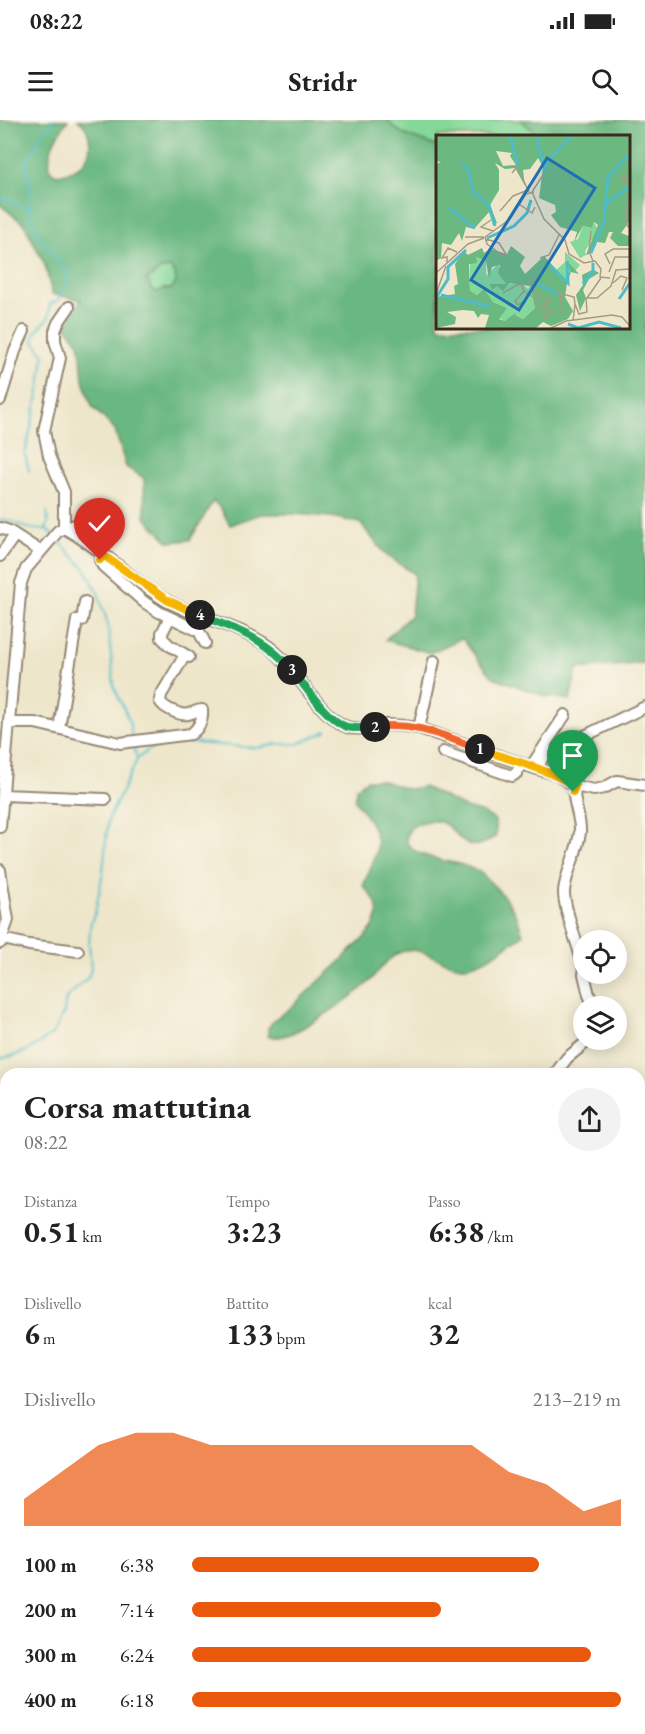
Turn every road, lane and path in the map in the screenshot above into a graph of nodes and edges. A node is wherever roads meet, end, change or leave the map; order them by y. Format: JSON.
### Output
{"nodes":[{"id":1,"x":69,"y":307,"type":"dead end"},
{"id":2,"x":24,"y":331,"type":"dead end"},
{"id":3,"x":0,"y":400,"type":"edge"},
{"id":4,"x":86,"y":522,"type":"dead end"},
{"id":5,"x":0,"y":528,"type":"edge"},
{"id":6,"x":61,"y":530,"type":"junction"},
{"id":7,"x":15,"y":535,"type":"junction"},
{"id":8,"x":43,"y":547,"type":"junction"},
{"id":9,"x":103,"y":555,"type":"junction"},
{"id":10,"x":0,"y":556,"type":"edge"},
{"id":11,"x":85,"y":602,"type":"dead end"},
{"id":12,"x":170,"y":617,"type":"junction"},
{"id":13,"x":205,"y":643,"type":"dead end"},
{"id":14,"x":434,"y":661,"type":"dead end"},
{"id":15,"x":645,"y":707,"type":"edge"},
{"id":16,"x":565,"y":715,"type":"dead end"},
{"id":17,"x":10,"y":723,"type":"junction"},
{"id":18,"x":59,"y":728,"type":"junction"},
{"id":19,"x":419,"y":728,"type":"junction"},
{"id":20,"x":443,"y":752,"type":"dead end"},
{"id":21,"x":529,"y":766,"type":"junction"},
{"id":22,"x":645,"y":784,"type":"edge"},
{"id":23,"x":575,"y":786,"type":"junction"},
{"id":24,"x":3,"y":795,"type":"junction"},
{"id":25,"x":105,"y":799,"type":"dead end"},
{"id":26,"x":1,"y":809,"type":"edge"},
{"id":27,"x":0,"y":827,"type":"edge"},
{"id":28,"x":0,"y":870,"type":"edge"},
{"id":29,"x":574,"y":930,"type":"edge"},
{"id":30,"x":2,"y":941,"type":"edge"},
{"id":31,"x":78,"y":951,"type":"dead end"},
{"id":32,"x":577,"y":1050,"type":"edge"},
{"id":33,"x":560,"y":1068,"type":"edge"}],
"edges":[{"from":1,"to":6,"type":"street"},
{"from":2,"to":3,"type":"street"},
{"from":4,"to":6,"type":"street"},
{"from":5,"to":7,"type":"street"},
{"from":6,"to":8,"type":"street"},
{"from":6,"to":9,"type":"street"},
{"from":7,"to":8,"type":"street"},
{"from":7,"to":10,"type":"street"},
{"from":8,"to":17,"type":"street"},
{"from":9,"to":12,"type":"street"},
{"from":9,"to":19,"type":"street"},
{"from":11,"to":18,"type":"street"},
{"from":12,"to":13,"type":"street"},
{"from":12,"to":18,"type":"street"},
{"from":14,"to":19,"type":"street"},
{"from":15,"to":21,"type":"street"},
{"from":16,"to":21,"type":"street"},
{"from":17,"to":18,"type":"street"},
{"from":17,"to":24,"type":"street"},
{"from":19,"to":21,"type":"street"},
{"from":20,"to":21,"type":"street"},
{"from":21,"to":23,"type":"street"},
{"from":22,"to":23,"type":"street"},
{"from":23,"to":29,"type":"street"},
{"from":24,"to":25,"type":"street"},
{"from":24,"to":26,"type":"street"},
{"from":26,"to":27,"type":"street"},
{"from":28,"to":30,"type":"street"},
{"from":30,"to":31,"type":"street"},
{"from":32,"to":33,"type":"street"}]}
